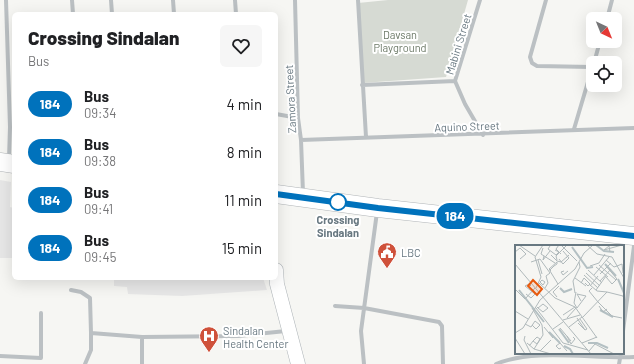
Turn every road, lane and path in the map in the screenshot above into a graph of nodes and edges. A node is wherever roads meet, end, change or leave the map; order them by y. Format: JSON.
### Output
{"nodes":[{"id":1,"x":6,"y":0,"type":"edge"},
{"id":2,"x":72,"y":0,"type":"edge"},
{"id":3,"x":111,"y":0,"type":"edge"},
{"id":4,"x":174,"y":0,"type":"edge"},
{"id":5,"x":235,"y":0,"type":"edge"},
{"id":6,"x":295,"y":0,"type":"edge"},
{"id":7,"x":358,"y":0,"type":"edge"},
{"id":8,"x":480,"y":0,"type":"edge"},
{"id":9,"x":546,"y":0,"type":"edge"},
{"id":10,"x":612,"y":0,"type":"edge"},
{"id":11,"x":73,"y":12,"type":"edge"},
{"id":12,"x":112,"y":12,"type":"edge"},
{"id":13,"x":174,"y":12,"type":"edge"},
{"id":14,"x":236,"y":12,"type":"edge"},
{"id":15,"x":609,"y":12,"type":"edge"},
{"id":16,"x":586,"y":65,"type":"edge"},
{"id":17,"x":455,"y":81,"type":"junction"},
{"id":18,"x":362,"y":85,"type":"junction"},
{"id":19,"x":586,"y":89,"type":"edge"},
{"id":20,"x":9,"y":92,"type":"joint"},
{"id":21,"x":278,"y":114,"type":"edge"},
{"id":22,"x":298,"y":118,"type":"junction"},
{"id":23,"x":634,"y":128,"type":"edge"},
{"id":24,"x":574,"y":129,"type":"junction"},
{"id":25,"x":483,"y":135,"type":"junction"},
{"id":26,"x":366,"y":137,"type":"junction"},
{"id":27,"x":301,"y":140,"type":"junction"},
{"id":28,"x":8,"y":163,"type":"edge"},
{"id":29,"x":278,"y":194,"type":"edge"},
{"id":30,"x":303,"y":198,"type":"junction"},
{"id":31,"x":378,"y":208,"type":"junction"},
{"id":32,"x":634,"y":236,"type":"edge"},
{"id":33,"x":634,"y":246,"type":"edge"},
{"id":34,"x":276,"y":280,"type":"edge"},
{"id":35,"x":71,"y":290,"type":"dead end"},
{"id":36,"x":335,"y":306,"type":"dead end"},
{"id":37,"x":364,"y":308,"type":"junction"},
{"id":38,"x":41,"y":313,"type":"dead end"},
{"id":39,"x":624,"y":322,"type":"edge"},
{"id":40,"x":288,"y":330,"type":"junction"},
{"id":41,"x":91,"y":333,"type":"junction"},
{"id":42,"x":142,"y":337,"type":"junction"},
{"id":43,"x":620,"y":355,"type":"edge"},
{"id":44,"x":0,"y":356,"type":"edge"},
{"id":45,"x":634,"y":357,"type":"edge"},
{"id":46,"x":85,"y":364,"type":"edge"},
{"id":47,"x":142,"y":364,"type":"edge"},
{"id":48,"x":298,"y":364,"type":"edge"},
{"id":49,"x":364,"y":364,"type":"edge"},
{"id":50,"x":443,"y":364,"type":"edge"},
{"id":51,"x":496,"y":364,"type":"edge"},
{"id":52,"x":619,"y":364,"type":"edge"}],
"edges":[{"from":1,"to":20,"type":"street"},
{"from":2,"to":11,"type":"street"},
{"from":3,"to":12,"type":"street"},
{"from":4,"to":13,"type":"street"},
{"from":5,"to":14,"type":"street"},
{"from":6,"to":22,"type":"street","name":"Zamora Street"},
{"from":7,"to":18,"type":"street"},
{"from":8,"to":17,"type":"street","name":"Mabini Street"},
{"from":9,"to":16,"type":"street"},
{"from":10,"to":15,"type":"street"},
{"from":17,"to":18,"type":"street"},
{"from":17,"to":25,"type":"street","name":"Mabini Street"},
{"from":18,"to":26,"type":"street"},
{"from":19,"to":24,"type":"street"},
{"from":20,"to":28,"type":"street"},
{"from":21,"to":22,"type":"street"},
{"from":22,"to":27,"type":"street","name":"Zamora Street"},
{"from":23,"to":24,"type":"street","name":"Aquino Street"},
{"from":24,"to":25,"type":"street","name":"Aquino Street"},
{"from":25,"to":26,"type":"street","name":"Aquino Street"},
{"from":26,"to":27,"type":"street","name":"Aquino Street"},
{"from":27,"to":30,"type":"street","name":"Zamora Street"},
{"from":29,"to":30,"type":"highway"},
{"from":30,"to":31,"type":"highway"},
{"from":31,"to":32,"type":"highway"},
{"from":31,"to":37,"type":"street"},
{"from":33,"to":39,"type":"street"},
{"from":34,"to":40,"type":"main road"},
{"from":35,"to":41,"type":"street"},
{"from":36,"to":37,"type":"street"},
{"from":37,"to":49,"type":"street"},
{"from":37,"to":50,"type":"street"},
{"from":38,"to":44,"type":"street"},
{"from":40,"to":42,"type":"street"},
{"from":40,"to":48,"type":"main road"},
{"from":41,"to":42,"type":"street"},
{"from":41,"to":46,"type":"street"},
{"from":42,"to":47,"type":"street"},
{"from":43,"to":45,"type":"street"},
{"from":43,"to":51,"type":"street"},
{"from":43,"to":52,"type":"street"}]}
